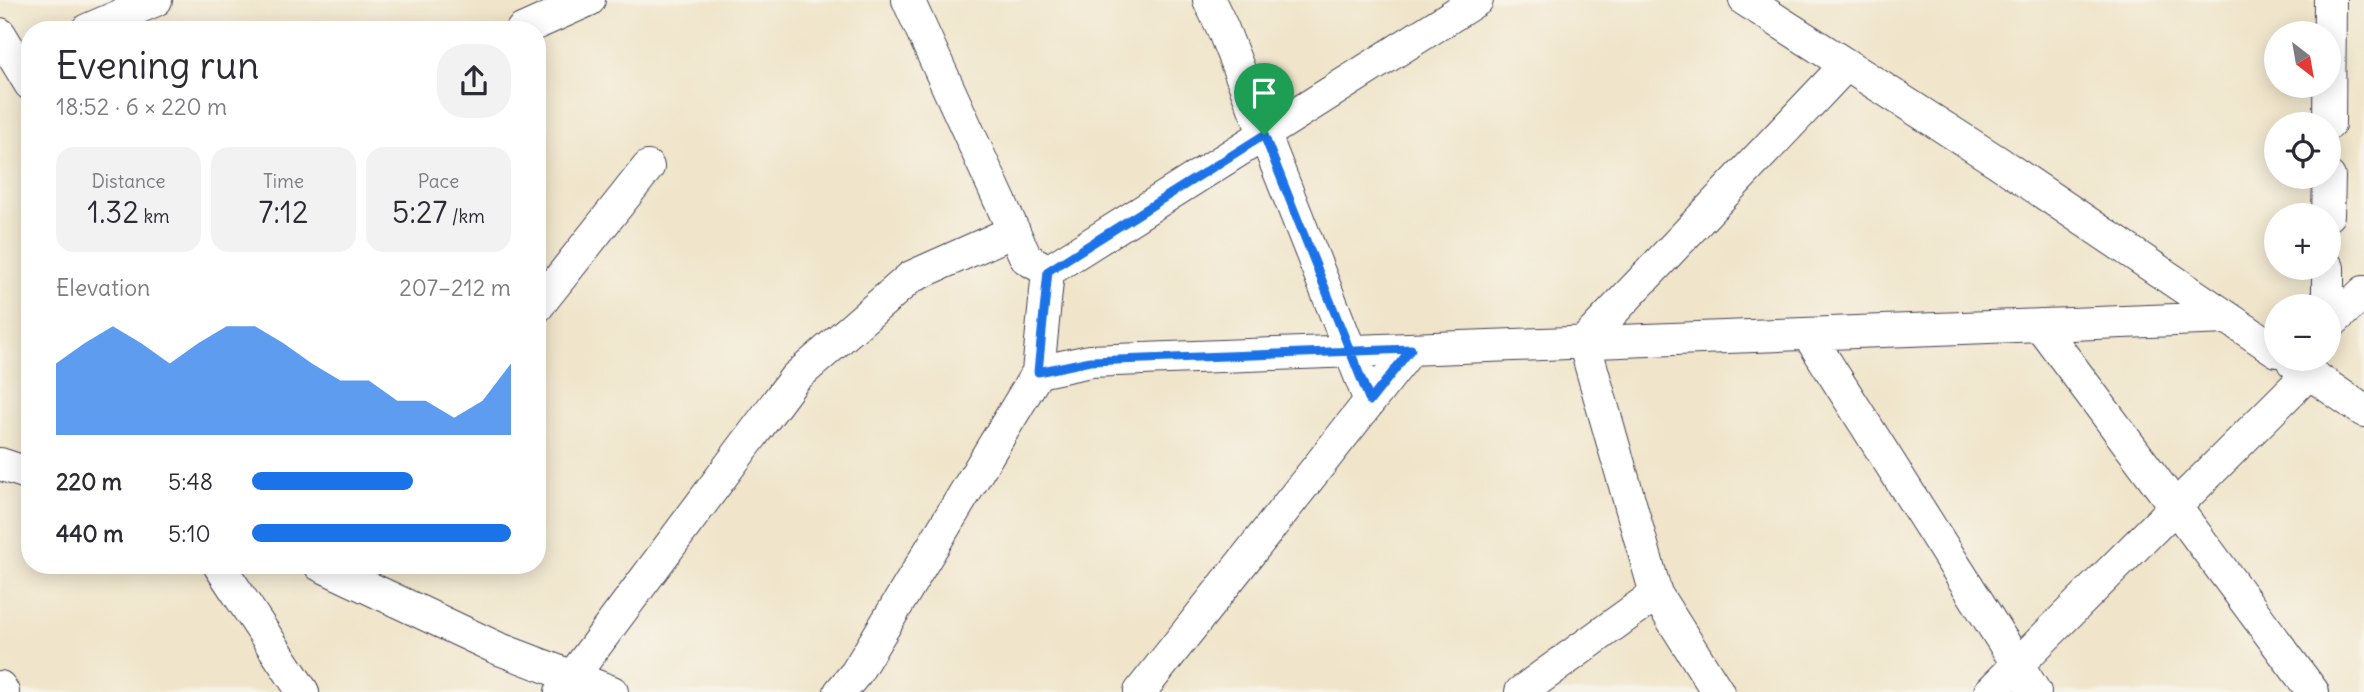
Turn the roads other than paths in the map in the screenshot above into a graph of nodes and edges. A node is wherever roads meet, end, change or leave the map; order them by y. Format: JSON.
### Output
{"nodes":[{"id":1,"x":589,"y":0,"type":"edge"},
{"id":2,"x":908,"y":0,"type":"edge"},
{"id":3,"x":1209,"y":0,"type":"edge"},
{"id":4,"x":1477,"y":0,"type":"edge"},
{"id":5,"x":1745,"y":0,"type":"edge"},
{"id":6,"x":2330,"y":0,"type":"edge"},
{"id":7,"x":150,"y":13,"type":"edge"},
{"id":8,"x":120,"y":21,"type":"edge"},
{"id":9,"x":542,"y":21,"type":"edge"},
{"id":10,"x":1846,"y":65,"type":"junction"},
{"id":11,"x":2329,"y":112,"type":"edge"},
{"id":12,"x":1264,"y":135,"type":"junction"},
{"id":13,"x":649,"y":167,"type":"dead end"},
{"id":14,"x":1014,"y":232,"type":"junction"},
{"id":15,"x":1048,"y":271,"type":"junction"},
{"id":16,"x":2364,"y":292,"type":"edge"},
{"id":17,"x":546,"y":296,"type":"edge"},
{"id":18,"x":2341,"y":313,"type":"edge"},
{"id":19,"x":2228,"y":318,"type":"junction"},
{"id":20,"x":2040,"y":325,"type":"junction"},
{"id":21,"x":1808,"y":334,"type":"junction"},
{"id":22,"x":1584,"y":342,"type":"junction"},
{"id":23,"x":2264,"y":343,"type":"edge"},
{"id":24,"x":1411,"y":349,"type":"junction"},
{"id":25,"x":1350,"y":351,"type":"junction"},
{"id":26,"x":2283,"y":371,"type":"edge"},
{"id":27,"x":2306,"y":371,"type":"edge"},
{"id":28,"x":1038,"y":372,"type":"junction"},
{"id":29,"x":1370,"y":401,"type":"junction"},
{"id":30,"x":2364,"y":411,"type":"edge"},
{"id":31,"x":0,"y":464,"type":"edge"},
{"id":32,"x":21,"y":471,"type":"edge"},
{"id":33,"x":2175,"y":507,"type":"junction"},
{"id":34,"x":225,"y":574,"type":"edge"},
{"id":35,"x":344,"y":574,"type":"edge"},
{"id":36,"x":1656,"y":594,"type":"junction"},
{"id":37,"x":2018,"y":664,"type":"junction"},
{"id":38,"x":566,"y":684,"type":"edge"},
{"id":39,"x":858,"y":686,"type":"edge"},
{"id":40,"x":0,"y":687,"type":"edge"},
{"id":41,"x":4,"y":692,"type":"edge"},
{"id":42,"x":303,"y":692,"type":"edge"},
{"id":43,"x":612,"y":692,"type":"edge"},
{"id":44,"x":1140,"y":692,"type":"edge"},
{"id":45,"x":1521,"y":692,"type":"edge"},
{"id":46,"x":1718,"y":692,"type":"edge"},
{"id":47,"x":1990,"y":692,"type":"edge"},
{"id":48,"x":2035,"y":692,"type":"edge"},
{"id":49,"x":2313,"y":692,"type":"edge"}],
"edges":[{"from":1,"to":9,"type":"street"},
{"from":2,"to":14,"type":"street"},
{"from":3,"to":12,"type":"street"},
{"from":4,"to":12,"type":"street"},
{"from":5,"to":10,"type":"street"},
{"from":6,"to":11,"type":"street"},
{"from":7,"to":8,"type":"street"},
{"from":10,"to":19,"type":"street"},
{"from":10,"to":22,"type":"street"},
{"from":12,"to":15,"type":"street"},
{"from":12,"to":25,"type":"street"},
{"from":13,"to":17,"type":"street"},
{"from":14,"to":15,"type":"street"},
{"from":14,"to":38,"type":"street"},
{"from":15,"to":28,"type":"street"},
{"from":16,"to":18,"type":"street"},
{"from":19,"to":20,"type":"street"},
{"from":19,"to":23,"type":"street"},
{"from":20,"to":21,"type":"street"},
{"from":20,"to":33,"type":"street"},
{"from":21,"to":22,"type":"street"},
{"from":21,"to":37,"type":"street"},
{"from":22,"to":24,"type":"street"},
{"from":22,"to":36,"type":"street"},
{"from":24,"to":25,"type":"street"},
{"from":24,"to":29,"type":"street"},
{"from":25,"to":28,"type":"street"},
{"from":25,"to":29,"type":"street"},
{"from":26,"to":33,"type":"street"},
{"from":27,"to":30,"type":"street"},
{"from":28,"to":39,"type":"street"},
{"from":29,"to":44,"type":"street"},
{"from":31,"to":32,"type":"street"},
{"from":33,"to":37,"type":"street"},
{"from":33,"to":49,"type":"street"},
{"from":34,"to":42,"type":"street"},
{"from":35,"to":38,"type":"street"},
{"from":36,"to":45,"type":"street"},
{"from":36,"to":46,"type":"street"},
{"from":37,"to":47,"type":"street"},
{"from":37,"to":48,"type":"street"},
{"from":38,"to":43,"type":"street"},
{"from":40,"to":41,"type":"street"}]}
